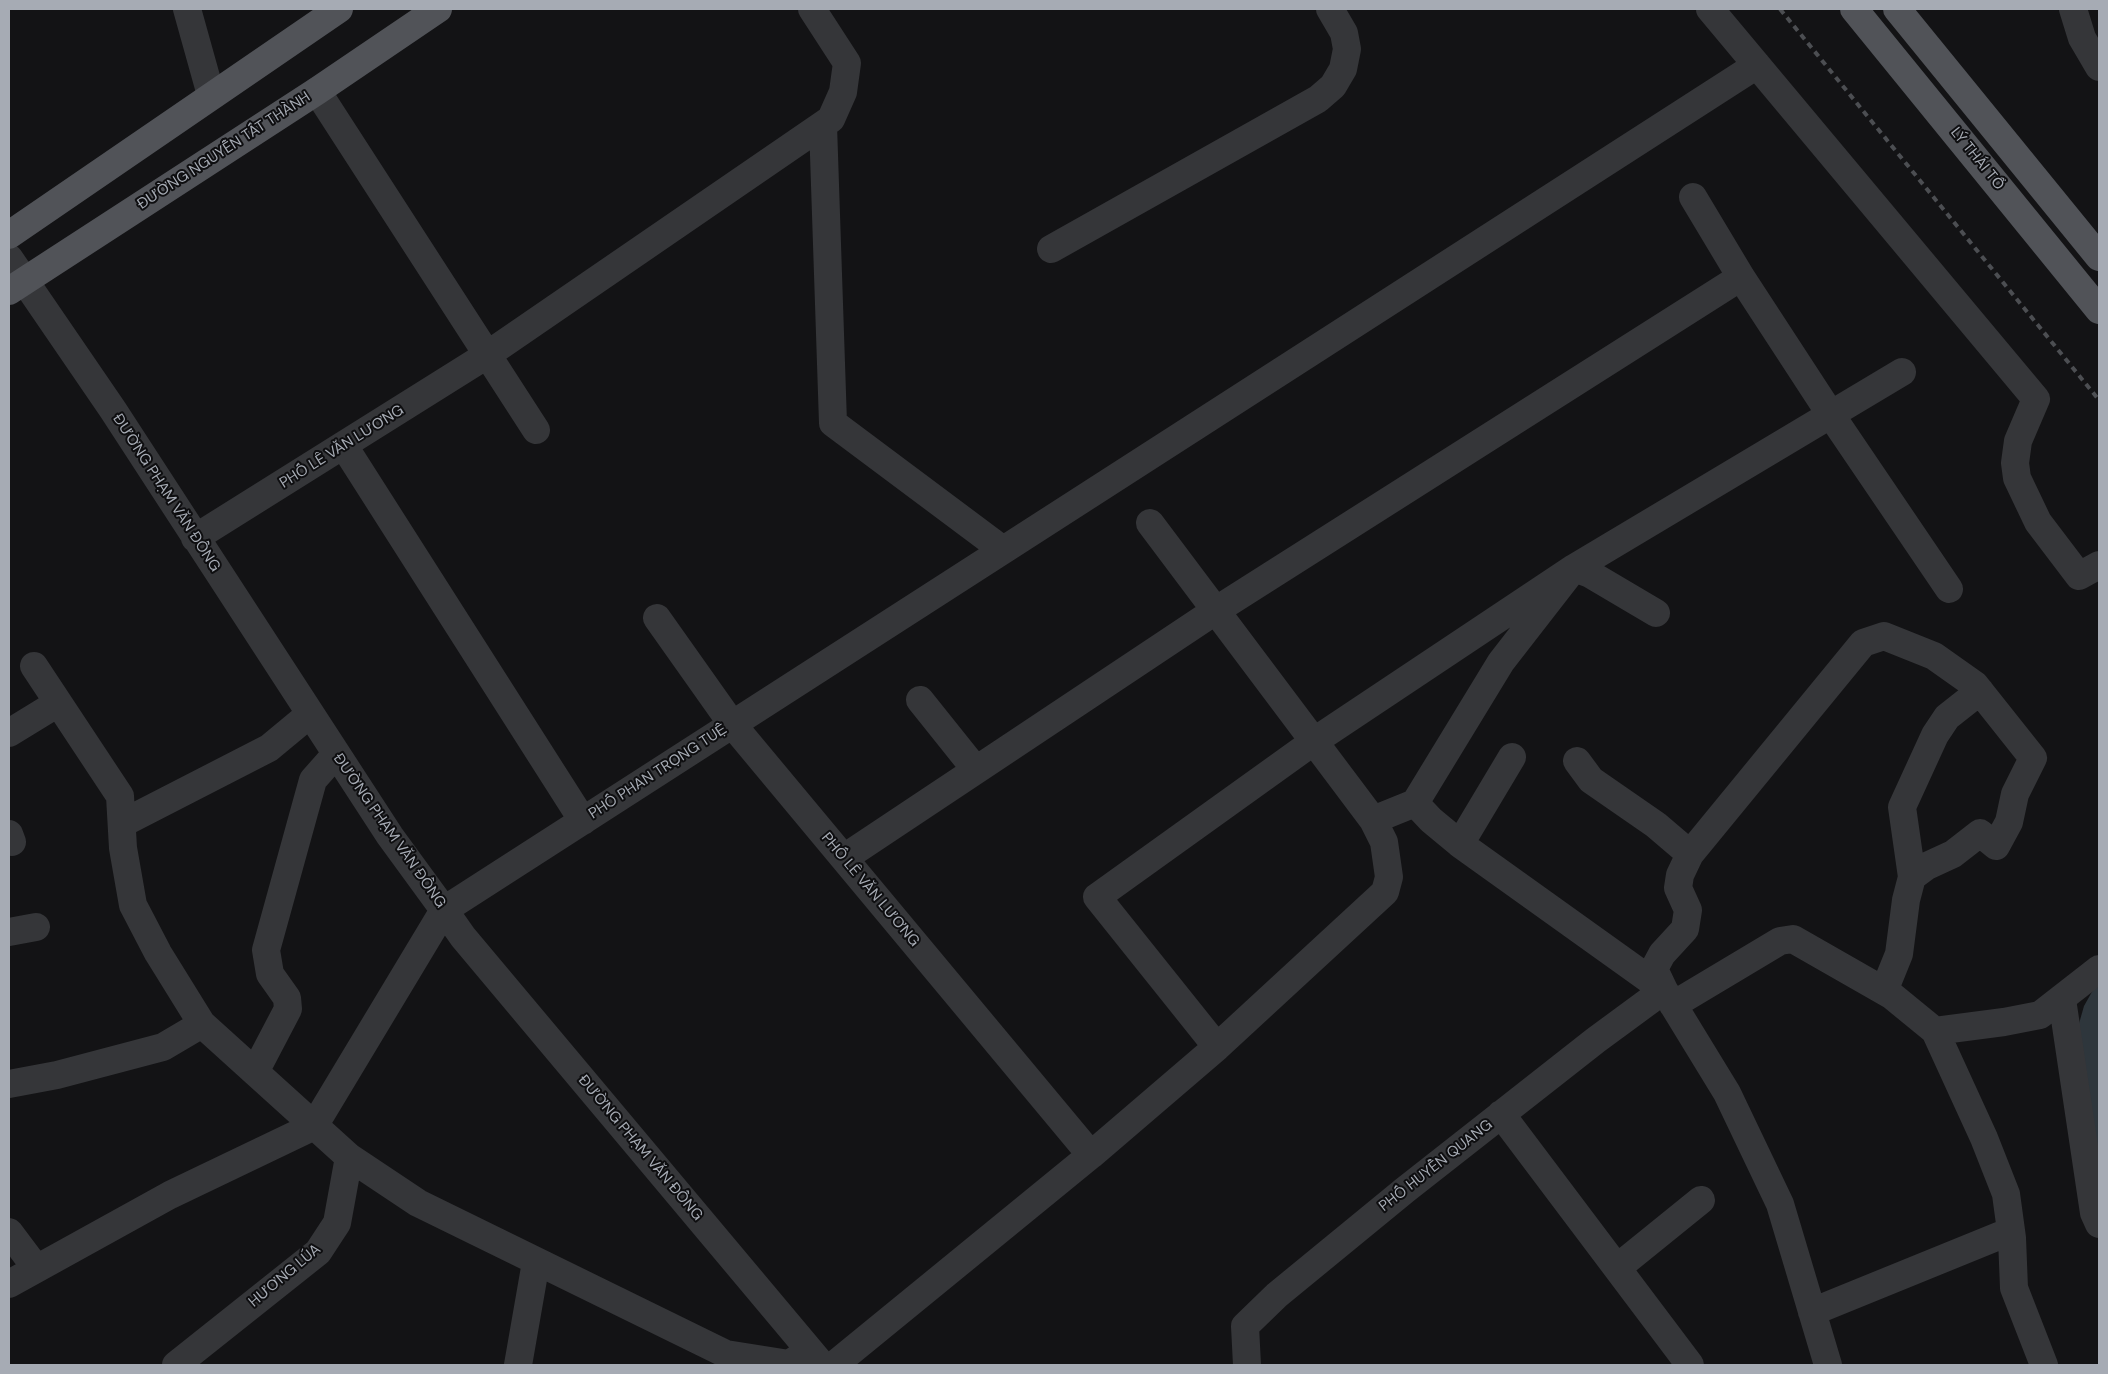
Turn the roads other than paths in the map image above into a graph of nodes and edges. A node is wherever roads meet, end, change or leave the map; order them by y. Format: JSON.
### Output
{"nodes":[{"id":1,"x":187,"y":9,"type":"edge"},
{"id":2,"x":339,"y":9,"type":"edge"},
{"id":3,"x":438,"y":9,"type":"edge"},
{"id":4,"x":812,"y":9,"type":"edge"},
{"id":5,"x":1330,"y":9,"type":"edge"},
{"id":6,"x":1710,"y":9,"type":"edge"},
{"id":7,"x":1854,"y":9,"type":"edge"},
{"id":8,"x":1897,"y":9,"type":"edge"},
{"id":9,"x":2073,"y":9,"type":"edge"},
{"id":10,"x":1757,"y":65,"type":"junction"},
{"id":11,"x":2099,"y":66,"type":"edge"},
{"id":12,"x":317,"y":91,"type":"junction"},
{"id":13,"x":212,"y":96,"type":"junction"},
{"id":14,"x":822,"y":125,"type":"junction"},
{"id":15,"x":1693,"y":197,"type":"dead end"},
{"id":16,"x":9,"y":235,"type":"edge"},
{"id":17,"x":1050,"y":249,"type":"dead end"},
{"id":18,"x":2099,"y":256,"type":"edge"},
{"id":19,"x":9,"y":258,"type":"edge"},
{"id":20,"x":1741,"y":277,"type":"junction"},
{"id":21,"x":17,"y":286,"type":"edge"},
{"id":22,"x":2099,"y":310,"type":"edge"},
{"id":23,"x":487,"y":355,"type":"junction"},
{"id":24,"x":1902,"y":372,"type":"dead end"},
{"id":25,"x":1831,"y":415,"type":"junction"},
{"id":26,"x":536,"y":430,"type":"dead end"},
{"id":27,"x":344,"y":446,"type":"junction"},
{"id":28,"x":1150,"y":523,"type":"dead end"},
{"id":29,"x":196,"y":538,"type":"junction"},
{"id":30,"x":1003,"y":550,"type":"junction"},
{"id":31,"x":2099,"y":565,"type":"edge"},
{"id":32,"x":1574,"y":568,"type":"junction"},
{"id":33,"x":1949,"y":589,"type":"dead end"},
{"id":34,"x":1215,"y":611,"type":"junction"},
{"id":35,"x":1656,"y":613,"type":"dead end"},
{"id":36,"x":657,"y":618,"type":"dead end"},
{"id":37,"x":34,"y":666,"type":"dead end"},
{"id":38,"x":1980,"y":692,"type":"junction"},
{"id":39,"x":920,"y":700,"type":"dead end"},
{"id":40,"x":58,"y":703,"type":"junction"},
{"id":41,"x":310,"y":714,"type":"junction"},
{"id":42,"x":732,"y":724,"type":"junction"},
{"id":43,"x":9,"y":733,"type":"edge"},
{"id":44,"x":1313,"y":742,"type":"junction"},
{"id":45,"x":336,"y":754,"type":"junction"},
{"id":46,"x":1512,"y":756,"type":"dead end"},
{"id":47,"x":1577,"y":760,"type":"dead end"},
{"id":48,"x":976,"y":770,"type":"junction"},
{"id":49,"x":1415,"y":803,"type":"junction"},
{"id":50,"x":1373,"y":820,"type":"junction"},
{"id":51,"x":583,"y":821,"type":"junction"},
{"id":52,"x":122,"y":823,"type":"junction"},
{"id":53,"x":1460,"y":844,"type":"junction"},
{"id":54,"x":1690,"y":854,"type":"junction"},
{"id":55,"x":844,"y":858,"type":"junction"},
{"id":56,"x":1912,"y":877,"type":"junction"},
{"id":57,"x":444,"y":910,"type":"junction"},
{"id":58,"x":36,"y":927,"type":"dead end"},
{"id":59,"x":9,"y":932,"type":"edge"},
{"id":60,"x":2099,"y":969,"type":"edge"},
{"id":61,"x":1884,"y":991,"type":"junction"},
{"id":62,"x":1668,"y":998,"type":"junction"},
{"id":63,"x":2062,"y":999,"type":"junction"},
{"id":64,"x":202,"y":1024,"type":"junction"},
{"id":65,"x":1935,"y":1030,"type":"junction"},
{"id":66,"x":1217,"y":1047,"type":"junction"},
{"id":67,"x":255,"y":1072,"type":"junction"},
{"id":68,"x":9,"y":1084,"type":"edge"},
{"id":69,"x":1501,"y":1114,"type":"junction"},
{"id":70,"x":314,"y":1126,"type":"junction"},
{"id":71,"x":1091,"y":1155,"type":"junction"},
{"id":72,"x":348,"y":1157,"type":"junction"},
{"id":73,"x":1700,"y":1200,"type":"dead end"},
{"id":74,"x":2099,"y":1224,"type":"edge"},
{"id":75,"x":2011,"y":1231,"type":"junction"},
{"id":76,"x":9,"y":1232,"type":"edge"},
{"id":77,"x":536,"y":1262,"type":"junction"},
{"id":78,"x":36,"y":1268,"type":"junction"},
{"id":79,"x":1617,"y":1268,"type":"junction"},
{"id":80,"x":9,"y":1284,"type":"edge"},
{"id":81,"x":1812,"y":1312,"type":"junction"},
{"id":82,"x":816,"y":1358,"type":"edge"},
{"id":83,"x":759,"y":1363,"type":"edge"},
{"id":84,"x":176,"y":1365,"type":"edge"},
{"id":85,"x":518,"y":1365,"type":"edge"},
{"id":86,"x":834,"y":1365,"type":"edge"},
{"id":87,"x":1247,"y":1365,"type":"edge"},
{"id":88,"x":1690,"y":1365,"type":"edge"},
{"id":89,"x":1828,"y":1365,"type":"edge"},
{"id":90,"x":2044,"y":1365,"type":"edge"}],
"edges":[{"from":1,"to":13,"type":"street"},
{"from":2,"to":13,"type":"main road"},
{"from":3,"to":12,"type":"main road","name":"ĐƯỜNG NGUYỄN TẤT THÀNH"},
{"from":4,"to":14,"type":"street","name":"PHỐ LÊ VĂN LƯƠNG"},
{"from":5,"to":17,"type":"street"},
{"from":6,"to":10,"type":"street"},
{"from":7,"to":22,"type":"main road","name":"LÝ THÁI TỔ"},
{"from":8,"to":18,"type":"main road"},
{"from":9,"to":11,"type":"street"},
{"from":10,"to":30,"type":"street","name":"PHỐ PHAN TRỌNG TUỆ"},
{"from":10,"to":31,"type":"street"},
{"from":12,"to":21,"type":"main road","name":"ĐƯỜNG NGUYỄN TẤT THÀNH"},
{"from":12,"to":23,"type":"street"},
{"from":13,"to":16,"type":"main road"},
{"from":14,"to":23,"type":"street","name":"PHỐ LÊ VĂN LƯƠNG"},
{"from":14,"to":30,"type":"street"},
{"from":15,"to":20,"type":"street"},
{"from":19,"to":21,"type":"street","name":"ĐƯỜNG PHẠM VĂN ĐỒNG"},
{"from":20,"to":25,"type":"street"},
{"from":20,"to":34,"type":"street"},
{"from":21,"to":29,"type":"street","name":"ĐƯỜNG PHẠM VĂN ĐỒNG"},
{"from":23,"to":26,"type":"street"},
{"from":23,"to":27,"type":"street","name":"PHỐ LÊ VĂN LƯƠNG"},
{"from":24,"to":25,"type":"street"},
{"from":25,"to":32,"type":"street"},
{"from":25,"to":33,"type":"street"},
{"from":27,"to":29,"type":"street","name":"PHỐ LÊ VĂN LƯƠNG"},
{"from":27,"to":51,"type":"street"},
{"from":28,"to":34,"type":"street"},
{"from":29,"to":41,"type":"street","name":"ĐƯỜNG PHẠM VĂN ĐỒNG"},
{"from":30,"to":42,"type":"street","name":"PHỐ PHAN TRỌNG TUỆ"},
{"from":32,"to":35,"type":"street"},
{"from":32,"to":44,"type":"street"},
{"from":32,"to":49,"type":"street"},
{"from":34,"to":44,"type":"street"},
{"from":34,"to":48,"type":"street"},
{"from":36,"to":42,"type":"street","name":"PHỐ LÊ VĂN LƯƠNG"},
{"from":37,"to":40,"type":"street"},
{"from":38,"to":54,"type":"street"},
{"from":38,"to":56,"type":"street"},
{"from":38,"to":56,"type":"street"},
{"from":39,"to":48,"type":"street"},
{"from":40,"to":43,"type":"street"},
{"from":40,"to":52,"type":"street"},
{"from":41,"to":45,"type":"street","name":"ĐƯỜNG PHẠM VĂN ĐỒNG"},
{"from":41,"to":52,"type":"street"},
{"from":42,"to":51,"type":"street","name":"PHỐ PHAN TRỌNG TUỆ"},
{"from":42,"to":55,"type":"street","name":"PHỐ LÊ VĂN LƯƠNG"},
{"from":44,"to":50,"type":"street"},
{"from":44,"to":66,"type":"street"},
{"from":45,"to":57,"type":"street","name":"ĐƯỜNG PHẠM VĂN ĐỒNG"},
{"from":45,"to":67,"type":"street"},
{"from":46,"to":53,"type":"street"},
{"from":47,"to":54,"type":"street"},
{"from":48,"to":55,"type":"street"},
{"from":49,"to":50,"type":"street"},
{"from":49,"to":53,"type":"street"},
{"from":50,"to":66,"type":"street"},
{"from":51,"to":57,"type":"street","name":"PHỐ PHAN TRỌNG TUỆ"},
{"from":52,"to":64,"type":"street"},
{"from":53,"to":62,"type":"street"},
{"from":54,"to":62,"type":"street"},
{"from":55,"to":71,"type":"street","name":"PHỐ LÊ VĂN LƯƠNG"},
{"from":56,"to":61,"type":"street"},
{"from":57,"to":70,"type":"street"},
{"from":57,"to":82,"type":"street","name":"ĐƯỜNG PHẠM VĂN ĐỒNG"},
{"from":58,"to":59,"type":"street"},
{"from":60,"to":63,"type":"street"},
{"from":61,"to":62,"type":"street","name":"PHỐ HUYỀN QUANG"},
{"from":61,"to":65,"type":"street","name":"PHỐ HUYỀN QUANG"},
{"from":62,"to":69,"type":"street","name":"PHỐ HUYỀN QUANG"},
{"from":62,"to":81,"type":"street"},
{"from":63,"to":65,"type":"street"},
{"from":63,"to":74,"type":"street"},
{"from":64,"to":67,"type":"street"},
{"from":64,"to":68,"type":"street"},
{"from":65,"to":75,"type":"street"},
{"from":66,"to":71,"type":"street"},
{"from":67,"to":70,"type":"street"},
{"from":69,"to":79,"type":"street"},
{"from":69,"to":87,"type":"street","name":"PHỐ HUYỀN QUANG"},
{"from":70,"to":72,"type":"street"},
{"from":70,"to":78,"type":"street"},
{"from":71,"to":86,"type":"street"},
{"from":72,"to":77,"type":"street"},
{"from":72,"to":84,"type":"street","name":"HƯƠNG LÚA"},
{"from":73,"to":79,"type":"street"},
{"from":75,"to":81,"type":"street"},
{"from":75,"to":90,"type":"street"},
{"from":76,"to":78,"type":"street"},
{"from":77,"to":83,"type":"street"},
{"from":77,"to":85,"type":"street"},
{"from":78,"to":80,"type":"street"},
{"from":79,"to":88,"type":"street"},
{"from":81,"to":89,"type":"street"},
{"from":82,"to":83,"type":"street"}]}
